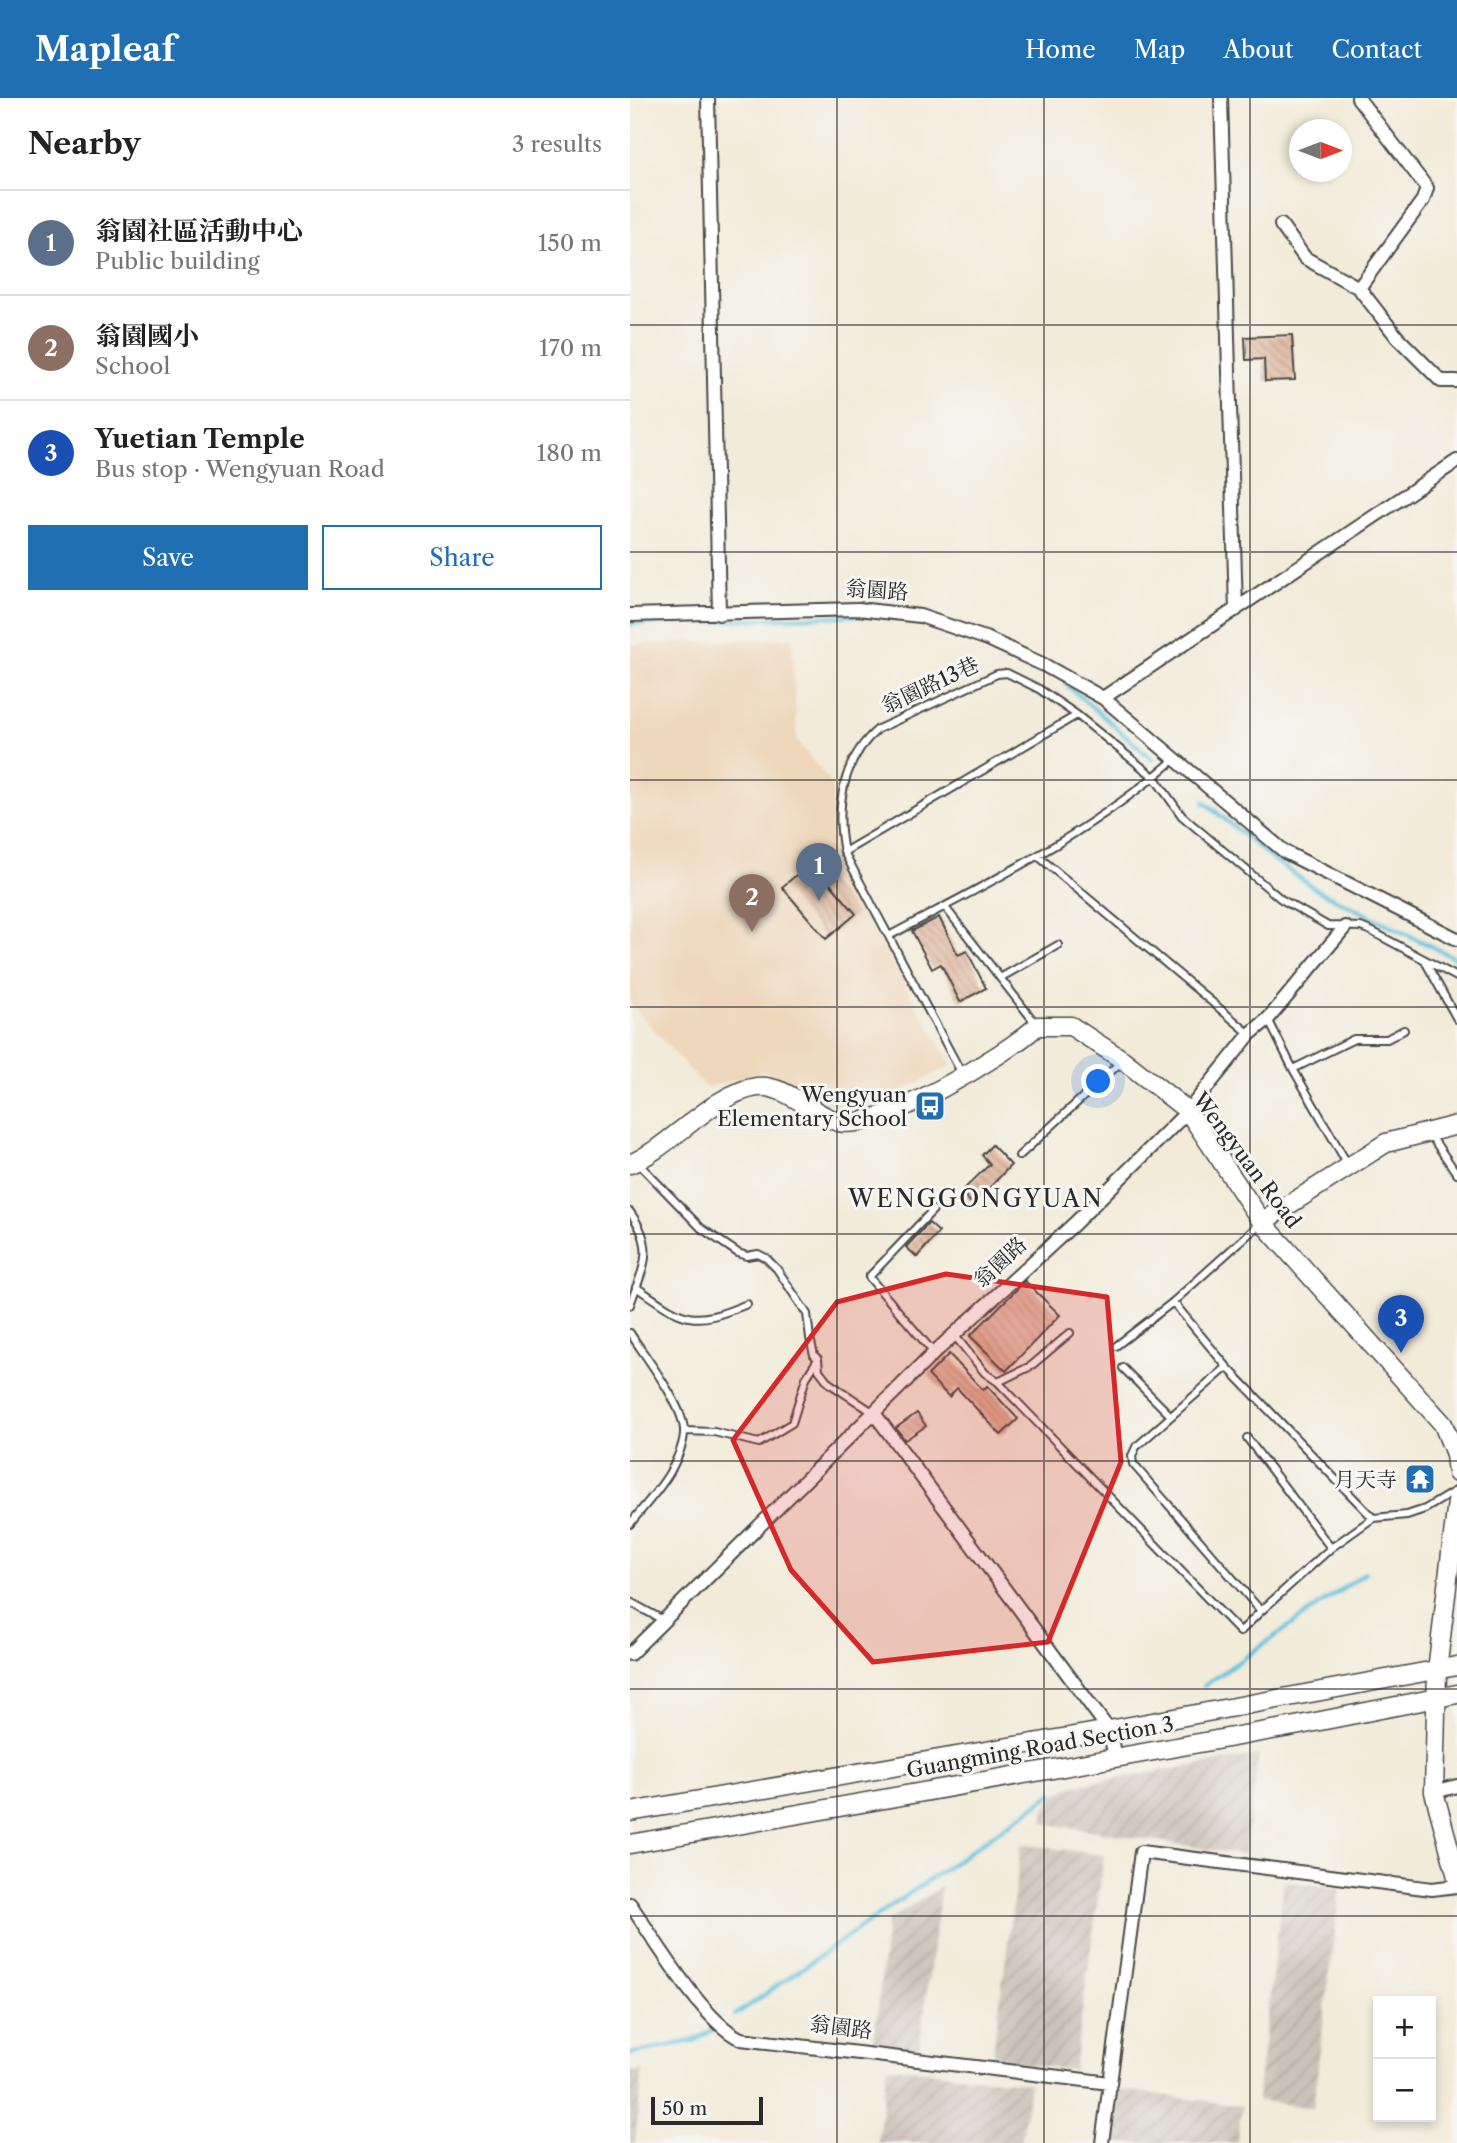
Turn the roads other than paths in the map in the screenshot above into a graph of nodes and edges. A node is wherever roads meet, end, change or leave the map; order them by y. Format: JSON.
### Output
{"nodes":[{"id":1,"x":708,"y":98,"type":"edge"},
{"id":2,"x":1221,"y":98,"type":"edge"},
{"id":3,"x":1358,"y":98,"type":"edge"},
{"id":4,"x":1281,"y":225,"type":"dead end"},
{"id":5,"x":1359,"y":288,"type":"junction"},
{"id":6,"x":1457,"y":381,"type":"edge"},
{"id":7,"x":1457,"y":461,"type":"edge"},
{"id":8,"x":1236,"y":610,"type":"junction"},
{"id":9,"x":719,"y":614,"type":"junction"},
{"id":10,"x":630,"y":615,"type":"edge"},
{"id":11,"x":1103,"y":698,"type":"junction"},
{"id":12,"x":1077,"y":715,"type":"junction"},
{"id":13,"x":1175,"y":759,"type":"junction"},
{"id":14,"x":1154,"y":777,"type":"junction"},
{"id":15,"x":844,"y":852,"type":"junction"},
{"id":16,"x":1039,"y":857,"type":"junction"},
{"id":17,"x":945,"y":907,"type":"junction"},
{"id":18,"x":1345,"y":927,"type":"junction"},
{"id":19,"x":889,"y":936,"type":"junction"},
{"id":20,"x":1457,"y":939,"type":"edge"},
{"id":21,"x":1058,"y":945,"type":"dead end"},
{"id":22,"x":1425,"y":961,"type":"junction"},
{"id":23,"x":1457,"y":977,"type":"edge"},
{"id":24,"x":1000,"y":978,"type":"junction"},
{"id":25,"x":1268,"y":1019,"type":"junction"},
{"id":26,"x":1457,"y":1019,"type":"edge"},
{"id":27,"x":1037,"y":1026,"type":"junction"},
{"id":28,"x":1404,"y":1030,"type":"dead end"},
{"id":29,"x":1250,"y":1034,"type":"junction"},
{"id":30,"x":1123,"y":1060,"type":"junction"},
{"id":31,"x":1293,"y":1069,"type":"junction"},
{"id":32,"x":963,"y":1076,"type":"junction"},
{"id":33,"x":1188,"y":1111,"type":"junction"},
{"id":34,"x":1457,"y":1125,"type":"edge"},
{"id":35,"x":1428,"y":1131,"type":"junction"},
{"id":36,"x":1019,"y":1156,"type":"dead end"},
{"id":37,"x":633,"y":1163,"type":"edge"},
{"id":38,"x":1348,"y":1165,"type":"junction"},
{"id":39,"x":1457,"y":1174,"type":"edge"},
{"id":40,"x":933,"y":1210,"type":"dead end"},
{"id":41,"x":630,"y":1212,"type":"edge"},
{"id":42,"x":1262,"y":1222,"type":"junction"},
{"id":43,"x":636,"y":1287,"type":"junction"},
{"id":44,"x":1173,"y":1302,"type":"junction"},
{"id":45,"x":747,"y":1304,"type":"dead end"},
{"id":46,"x":630,"y":1305,"type":"edge"},
{"id":47,"x":630,"y":1333,"type":"edge"},
{"id":48,"x":1070,"y":1333,"type":"dead end"},
{"id":49,"x":955,"y":1336,"type":"junction"},
{"id":50,"x":1116,"y":1346,"type":"dead end"},
{"id":51,"x":934,"y":1353,"type":"junction"},
{"id":52,"x":818,"y":1360,"type":"junction"},
{"id":53,"x":1227,"y":1367,"type":"junction"},
{"id":54,"x":1123,"y":1368,"type":"dead end"},
{"id":55,"x":998,"y":1382,"type":"junction"},
{"id":56,"x":874,"y":1413,"type":"junction"},
{"id":57,"x":1170,"y":1416,"type":"junction"},
{"id":58,"x":684,"y":1431,"type":"junction"},
{"id":59,"x":1247,"y":1438,"type":"dead end"},
{"id":60,"x":1457,"y":1473,"type":"edge"},
{"id":61,"x":1457,"y":1490,"type":"edge"},
{"id":62,"x":1457,"y":1502,"type":"edge"},
{"id":63,"x":1373,"y":1518,"type":"junction"},
{"id":64,"x":630,"y":1524,"type":"edge"},
{"id":65,"x":1331,"y":1548,"type":"junction"},
{"id":66,"x":630,"y":1602,"type":"edge"},
{"id":67,"x":1261,"y":1611,"type":"junction"},
{"id":68,"x":663,"y":1620,"type":"junction"},
{"id":69,"x":630,"y":1654,"type":"edge"},
{"id":70,"x":1457,"y":1666,"type":"edge"},
{"id":71,"x":1437,"y":1671,"type":"junction"},
{"id":72,"x":1457,"y":1694,"type":"edge"},
{"id":73,"x":1438,"y":1699,"type":"junction"},
{"id":74,"x":1109,"y":1730,"type":"junction"},
{"id":75,"x":1115,"y":1757,"type":"junction"},
{"id":76,"x":1457,"y":1786,"type":"edge"},
{"id":77,"x":1434,"y":1792,"type":"junction"},
{"id":78,"x":630,"y":1812,"type":"edge"},
{"id":79,"x":630,"y":1844,"type":"edge"},
{"id":80,"x":1457,"y":1877,"type":"edge"},
{"id":81,"x":1457,"y":1886,"type":"edge"},
{"id":82,"x":630,"y":1904,"type":"edge"},
{"id":83,"x":1110,"y":2083,"type":"junction"},
{"id":84,"x":1102,"y":2143,"type":"edge"}],
"edges":[{"from":1,"to":9,"type":"street"},
{"from":2,"to":8,"type":"street"},
{"from":3,"to":5,"type":"street"},
{"from":4,"to":5,"type":"street"},
{"from":5,"to":6,"type":"street"},
{"from":7,"to":8,"type":"street"},
{"from":8,"to":11,"type":"street"},
{"from":9,"to":10,"type":"street","name":"翁園路"},
{"from":9,"to":11,"type":"street","name":"翁園路"},
{"from":11,"to":13,"type":"street","name":"翁園路"},
{"from":12,"to":14,"type":"lane","name":"翁園路13巷"},
{"from":12,"to":15,"type":"lane"},
{"from":12,"to":15,"type":"lane","name":"翁園路13巷"},
{"from":13,"to":14,"type":"lane"},
{"from":13,"to":20,"type":"street","name":"翁園路"},
{"from":14,"to":16,"type":"lane"},
{"from":14,"to":18,"type":"lane","name":"翁園路13巷"},
{"from":15,"to":19,"type":"lane","name":"翁園路13巷"},
{"from":16,"to":17,"type":"lane"},
{"from":16,"to":29,"type":"lane"},
{"from":17,"to":19,"type":"lane"},
{"from":17,"to":24,"type":"lane"},
{"from":18,"to":22,"type":"lane","name":"翁園路13巷"},
{"from":18,"to":25,"type":"street","name":"翁園路"},
{"from":19,"to":32,"type":"lane","name":"翁園路13巷"},
{"from":21,"to":24,"type":"lane"},
{"from":22,"to":23,"type":"lane","name":"翁園路13巷"},
{"from":22,"to":26,"type":"lane"},
{"from":24,"to":27,"type":"lane"},
{"from":25,"to":29,"type":"street","name":"翁園路"},
{"from":25,"to":31,"type":"lane"},
{"from":27,"to":30,"type":"street","name":"Wengyuan Road"},
{"from":27,"to":32,"type":"street"},
{"from":28,"to":31,"type":"lane"},
{"from":29,"to":33,"type":"street","name":"翁園路"},
{"from":30,"to":33,"type":"street","name":"Wengyuan Road"},
{"from":30,"to":36,"type":"lane"},
{"from":31,"to":38,"type":"lane"},
{"from":32,"to":37,"type":"street"},
{"from":33,"to":42,"type":"street","name":"Wengyuan Road"},
{"from":33,"to":49,"type":"street","name":"翁園路"},
{"from":34,"to":35,"type":"street"},
{"from":35,"to":38,"type":"street"},
{"from":35,"to":39,"type":"lane"},
{"from":37,"to":52,"type":"lane"},
{"from":38,"to":42,"type":"street"},
{"from":40,"to":51,"type":"lane"},
{"from":41,"to":43,"type":"lane"},
{"from":42,"to":44,"type":"lane"},
{"from":42,"to":60,"type":"street","name":"Wengyuan Road"},
{"from":43,"to":45,"type":"lane"},
{"from":43,"to":46,"type":"lane"},
{"from":44,"to":50,"type":"lane"},
{"from":44,"to":53,"type":"lane"},
{"from":47,"to":58,"type":"lane"},
{"from":48,"to":55,"type":"lane"},
{"from":49,"to":51,"type":"street","name":"翁園路"},
{"from":49,"to":55,"type":"lane"},
{"from":51,"to":56,"type":"street","name":"翁園路"},
{"from":52,"to":56,"type":"lane"},
{"from":52,"to":58,"type":"lane"},
{"from":53,"to":57,"type":"lane"},
{"from":53,"to":63,"type":"lane"},
{"from":54,"to":57,"type":"lane"},
{"from":55,"to":67,"type":"lane"},
{"from":56,"to":68,"type":"street","name":"翁園路"},
{"from":56,"to":74,"type":"street"},
{"from":57,"to":67,"type":"lane"},
{"from":58,"to":64,"type":"lane"},
{"from":59,"to":65,"type":"lane"},
{"from":61,"to":63,"type":"lane"},
{"from":62,"to":71,"type":"street"},
{"from":63,"to":65,"type":"lane"},
{"from":65,"to":67,"type":"lane"},
{"from":66,"to":68,"type":"lane"},
{"from":68,"to":69,"type":"street","name":"翁園路"},
{"from":70,"to":71,"type":"street","name":"Guangming Road Section 3"},
{"from":71,"to":73,"type":"street"},
{"from":71,"to":74,"type":"street","name":"Guangming Road Section 3"},
{"from":72,"to":73,"type":"street","name":"Guangming Road Section 3"},
{"from":73,"to":75,"type":"street","name":"Guangming Road Section 3"},
{"from":73,"to":77,"type":"street"},
{"from":74,"to":75,"type":"street"},
{"from":74,"to":78,"type":"street","name":"Guangming Road Section 3"},
{"from":75,"to":79,"type":"street","name":"Guangming Road Section 3"},
{"from":76,"to":77,"type":"street"},
{"from":77,"to":80,"type":"street"},
{"from":81,"to":83,"type":"street"},
{"from":82,"to":83,"type":"street","name":"翁園路"},
{"from":83,"to":84,"type":"street"}]}
